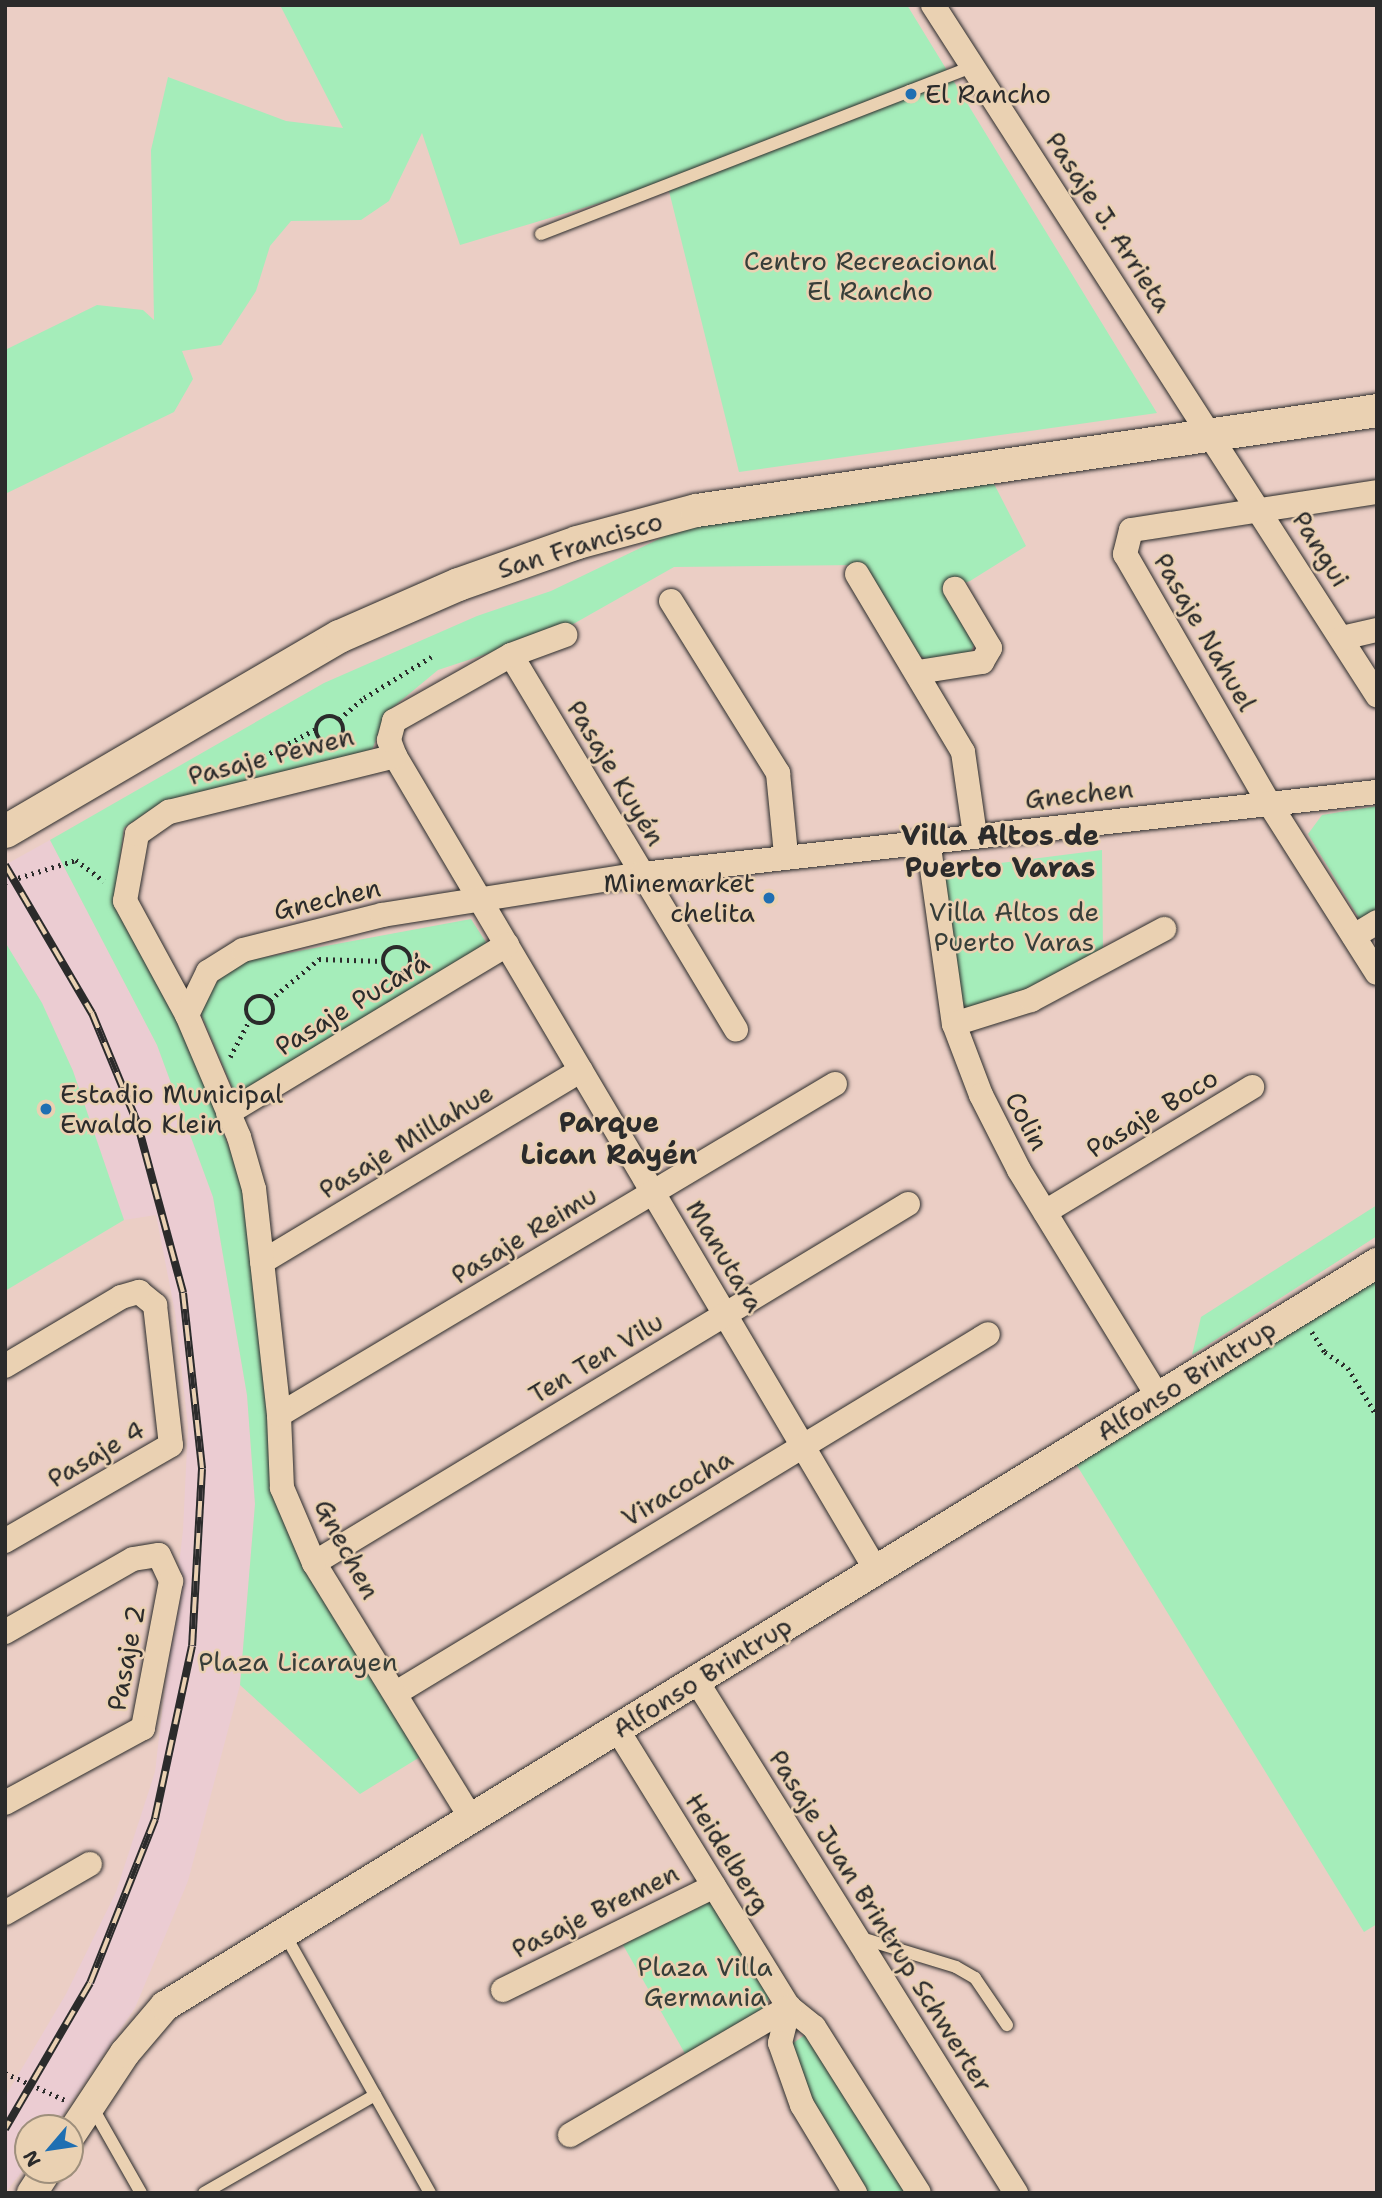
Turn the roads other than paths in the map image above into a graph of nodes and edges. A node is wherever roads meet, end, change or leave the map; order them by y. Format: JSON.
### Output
{"nodes":[{"id":1,"x":933,"y":5,"type":"edge"},
{"id":2,"x":971,"y":67,"type":"junction"},
{"id":3,"x":541,"y":234,"type":"dead end"},
{"id":4,"x":1377,"y":410,"type":"edge"},
{"id":5,"x":1214,"y":436,"type":"junction"},
{"id":6,"x":1377,"y":492,"type":"edge"},
{"id":7,"x":1261,"y":510,"type":"junction"},
{"id":8,"x":857,"y":574,"type":"dead end"},
{"id":9,"x":955,"y":589,"type":"dead end"},
{"id":10,"x":671,"y":601,"type":"dead end"},
{"id":11,"x":1377,"y":630,"type":"edge"},
{"id":12,"x":565,"y":635,"type":"dead end"},
{"id":13,"x":1342,"y":638,"type":"junction"},
{"id":14,"x":511,"y":655,"type":"junction"},
{"id":15,"x":918,"y":671,"type":"junction"},
{"id":16,"x":1377,"y":695,"type":"edge"},
{"id":17,"x":395,"y":756,"type":"junction"},
{"id":18,"x":1377,"y":792,"type":"edge"},
{"id":19,"x":1269,"y":803,"type":"junction"},
{"id":20,"x":5,"y":831,"type":"edge"},
{"id":21,"x":975,"y":835,"type":"junction"},
{"id":22,"x":928,"y":840,"type":"junction"},
{"id":23,"x":786,"y":855,"type":"junction"},
{"id":24,"x":642,"y":874,"type":"junction"},
{"id":25,"x":481,"y":900,"type":"junction"},
{"id":26,"x":1377,"y":922,"type":"edge"},
{"id":27,"x":1164,"y":929,"type":"dead end"},
{"id":28,"x":1354,"y":936,"type":"junction"},
{"id":29,"x":507,"y":945,"type":"junction"},
{"id":30,"x":1377,"y":973,"type":"edge"},
{"id":31,"x":187,"y":1014,"type":"junction"},
{"id":32,"x":954,"y":1024,"type":"junction"},
{"id":33,"x":736,"y":1030,"type":"dead end"},
{"id":34,"x":581,"y":1070,"type":"junction"},
{"id":35,"x":835,"y":1084,"type":"dead end"},
{"id":36,"x":1252,"y":1087,"type":"dead end"},
{"id":37,"x":228,"y":1113,"type":"junction"},
{"id":38,"x":653,"y":1193,"type":"junction"},
{"id":39,"x":908,"y":1203,"type":"dead end"},
{"id":40,"x":1045,"y":1212,"type":"junction"},
{"id":41,"x":262,"y":1262,"type":"junction"},
{"id":42,"x":1377,"y":1263,"type":"edge"},
{"id":43,"x":725,"y":1314,"type":"junction"},
{"id":44,"x":988,"y":1334,"type":"dead end"},
{"id":45,"x":5,"y":1366,"type":"edge"},
{"id":46,"x":1158,"y":1397,"type":"junction"},
{"id":47,"x":279,"y":1415,"type":"junction"},
{"id":48,"x":803,"y":1446,"type":"junction"},
{"id":49,"x":5,"y":1541,"type":"edge"},
{"id":50,"x":314,"y":1563,"type":"junction"},
{"id":51,"x":876,"y":1570,"type":"junction"},
{"id":52,"x":5,"y":1632,"type":"edge"},
{"id":53,"x":696,"y":1680,"type":"junction"},
{"id":54,"x":396,"y":1693,"type":"junction"},
{"id":55,"x":617,"y":1729,"type":"junction"},
{"id":56,"x":5,"y":1803,"type":"edge"},
{"id":57,"x":471,"y":1818,"type":"junction"},
{"id":58,"x":90,"y":1864,"type":"dead end"},
{"id":59,"x":714,"y":1886,"type":"junction"},
{"id":60,"x":5,"y":1913,"type":"edge"},
{"id":61,"x":284,"y":1933,"type":"junction"},
{"id":62,"x":857,"y":1937,"type":"junction"},
{"id":63,"x":503,"y":1990,"type":"dead end"},
{"id":64,"x":789,"y":2007,"type":"junction"},
{"id":65,"x":1007,"y":2025,"type":"dead end"},
{"id":66,"x":375,"y":2095,"type":"junction"},
{"id":67,"x":89,"y":2108,"type":"junction"},
{"id":68,"x":84,"y":2115,"type":"edge"},
{"id":69,"x":569,"y":2135,"type":"dead end"},
{"id":70,"x":141,"y":2193,"type":"edge"},
{"id":71,"x":204,"y":2193,"type":"edge"},
{"id":72,"x":430,"y":2193,"type":"edge"},
{"id":73,"x":855,"y":2193,"type":"edge"},
{"id":74,"x":919,"y":2193,"type":"edge"},
{"id":75,"x":1016,"y":2193,"type":"edge"}],
"edges":[{"from":1,"to":2,"type":"street","name":"Pasaje J. Arrieta"},
{"from":2,"to":3,"type":"lane"},
{"from":2,"to":5,"type":"street","name":"Pasaje J. Arrieta"},
{"from":4,"to":5,"type":"main road","name":"San Francisco"},
{"from":5,"to":7,"type":"street","name":"Pangui"},
{"from":5,"to":20,"type":"main road","name":"San Francisco"},
{"from":6,"to":7,"type":"street"},
{"from":7,"to":13,"type":"street","name":"Pangui"},
{"from":7,"to":19,"type":"street","name":"Pasaje Nahuel"},
{"from":8,"to":15,"type":"street"},
{"from":9,"to":15,"type":"street"},
{"from":10,"to":23,"type":"street"},
{"from":11,"to":13,"type":"street"},
{"from":12,"to":14,"type":"street","name":"Pasaje Pewen"},
{"from":13,"to":16,"type":"street","name":"Pangui"},
{"from":14,"to":17,"type":"street","name":"Pasaje Pewen"},
{"from":14,"to":24,"type":"street","name":"Pasaje Kuyén"},
{"from":15,"to":21,"type":"street"},
{"from":17,"to":25,"type":"street","name":"Manutara"},
{"from":17,"to":31,"type":"street","name":"Pasaje Pewen"},
{"from":18,"to":19,"type":"street","name":"Gnechen"},
{"from":19,"to":21,"type":"street","name":"Gnechen"},
{"from":19,"to":28,"type":"street"},
{"from":21,"to":22,"type":"street","name":"Gnechen"},
{"from":22,"to":23,"type":"street","name":"Gnechen"},
{"from":22,"to":32,"type":"street","name":"Colin"},
{"from":23,"to":24,"type":"street","name":"Gnechen"},
{"from":24,"to":25,"type":"street","name":"Gnechen"},
{"from":24,"to":33,"type":"street","name":"Pasaje Kuyén"},
{"from":25,"to":29,"type":"street","name":"Manutara"},
{"from":25,"to":31,"type":"street","name":"Gnechen"},
{"from":26,"to":28,"type":"street"},
{"from":27,"to":32,"type":"street"},
{"from":28,"to":30,"type":"street"},
{"from":29,"to":34,"type":"street","name":"Manutara"},
{"from":29,"to":37,"type":"street","name":"Pasaje Pucará"},
{"from":31,"to":37,"type":"street","name":"Gnechen"},
{"from":32,"to":40,"type":"street","name":"Colin"},
{"from":34,"to":38,"type":"street","name":"Manutara"},
{"from":34,"to":41,"type":"street","name":"Pasaje Millahue"},
{"from":35,"to":38,"type":"street","name":"Pasaje Reimu"},
{"from":36,"to":40,"type":"street","name":"Pasaje Boco"},
{"from":37,"to":41,"type":"street","name":"Gnechen"},
{"from":38,"to":43,"type":"street","name":"Manutara"},
{"from":38,"to":47,"type":"street","name":"Pasaje Reimu"},
{"from":39,"to":43,"type":"street","name":"Ten Ten Vilu"},
{"from":40,"to":46,"type":"street","name":"Colin"},
{"from":41,"to":47,"type":"street","name":"Gnechen"},
{"from":42,"to":46,"type":"street","name":"Alfonso Brintrup"},
{"from":43,"to":48,"type":"street","name":"Manutara"},
{"from":43,"to":50,"type":"street","name":"Ten Ten Vilu"},
{"from":44,"to":48,"type":"street","name":"Viracocha"},
{"from":45,"to":49,"type":"street","name":"Pasaje 4"},
{"from":46,"to":51,"type":"street","name":"Alfonso Brintrup"},
{"from":47,"to":50,"type":"street","name":"Gnechen"},
{"from":48,"to":51,"type":"street","name":"Manutara"},
{"from":48,"to":54,"type":"street","name":"Viracocha"},
{"from":50,"to":54,"type":"street","name":"Gnechen"},
{"from":51,"to":53,"type":"street","name":"Alfonso Brintrup"},
{"from":52,"to":56,"type":"street","name":"Pasaje 2"},
{"from":53,"to":55,"type":"street","name":"Alfonso Brintrup"},
{"from":53,"to":62,"type":"street","name":"Pasaje Juan Brintrup Schwerter"},
{"from":54,"to":57,"type":"street","name":"Gnechen"},
{"from":55,"to":57,"type":"street","name":"Alfonso Brintrup"},
{"from":55,"to":59,"type":"street","name":"Heidelberg"},
{"from":57,"to":61,"type":"street","name":"Alfonso Brintrup"},
{"from":58,"to":60,"type":"street"},
{"from":59,"to":63,"type":"street","name":"Pasaje Bremen"},
{"from":59,"to":64,"type":"street","name":"Heidelberg"},
{"from":61,"to":66,"type":"lane"},
{"from":61,"to":67,"type":"street","name":"Alfonso Brintrup"},
{"from":62,"to":65,"type":"lane"},
{"from":62,"to":75,"type":"street","name":"Pasaje Juan Brintrup Schwerter"},
{"from":64,"to":69,"type":"street"},
{"from":64,"to":73,"type":"street"},
{"from":64,"to":74,"type":"street","name":"Heidelberg"},
{"from":66,"to":71,"type":"lane"},
{"from":66,"to":72,"type":"lane"},
{"from":67,"to":68,"type":"street","name":"Alfonso Brintrup"},
{"from":67,"to":70,"type":"lane"}]}
